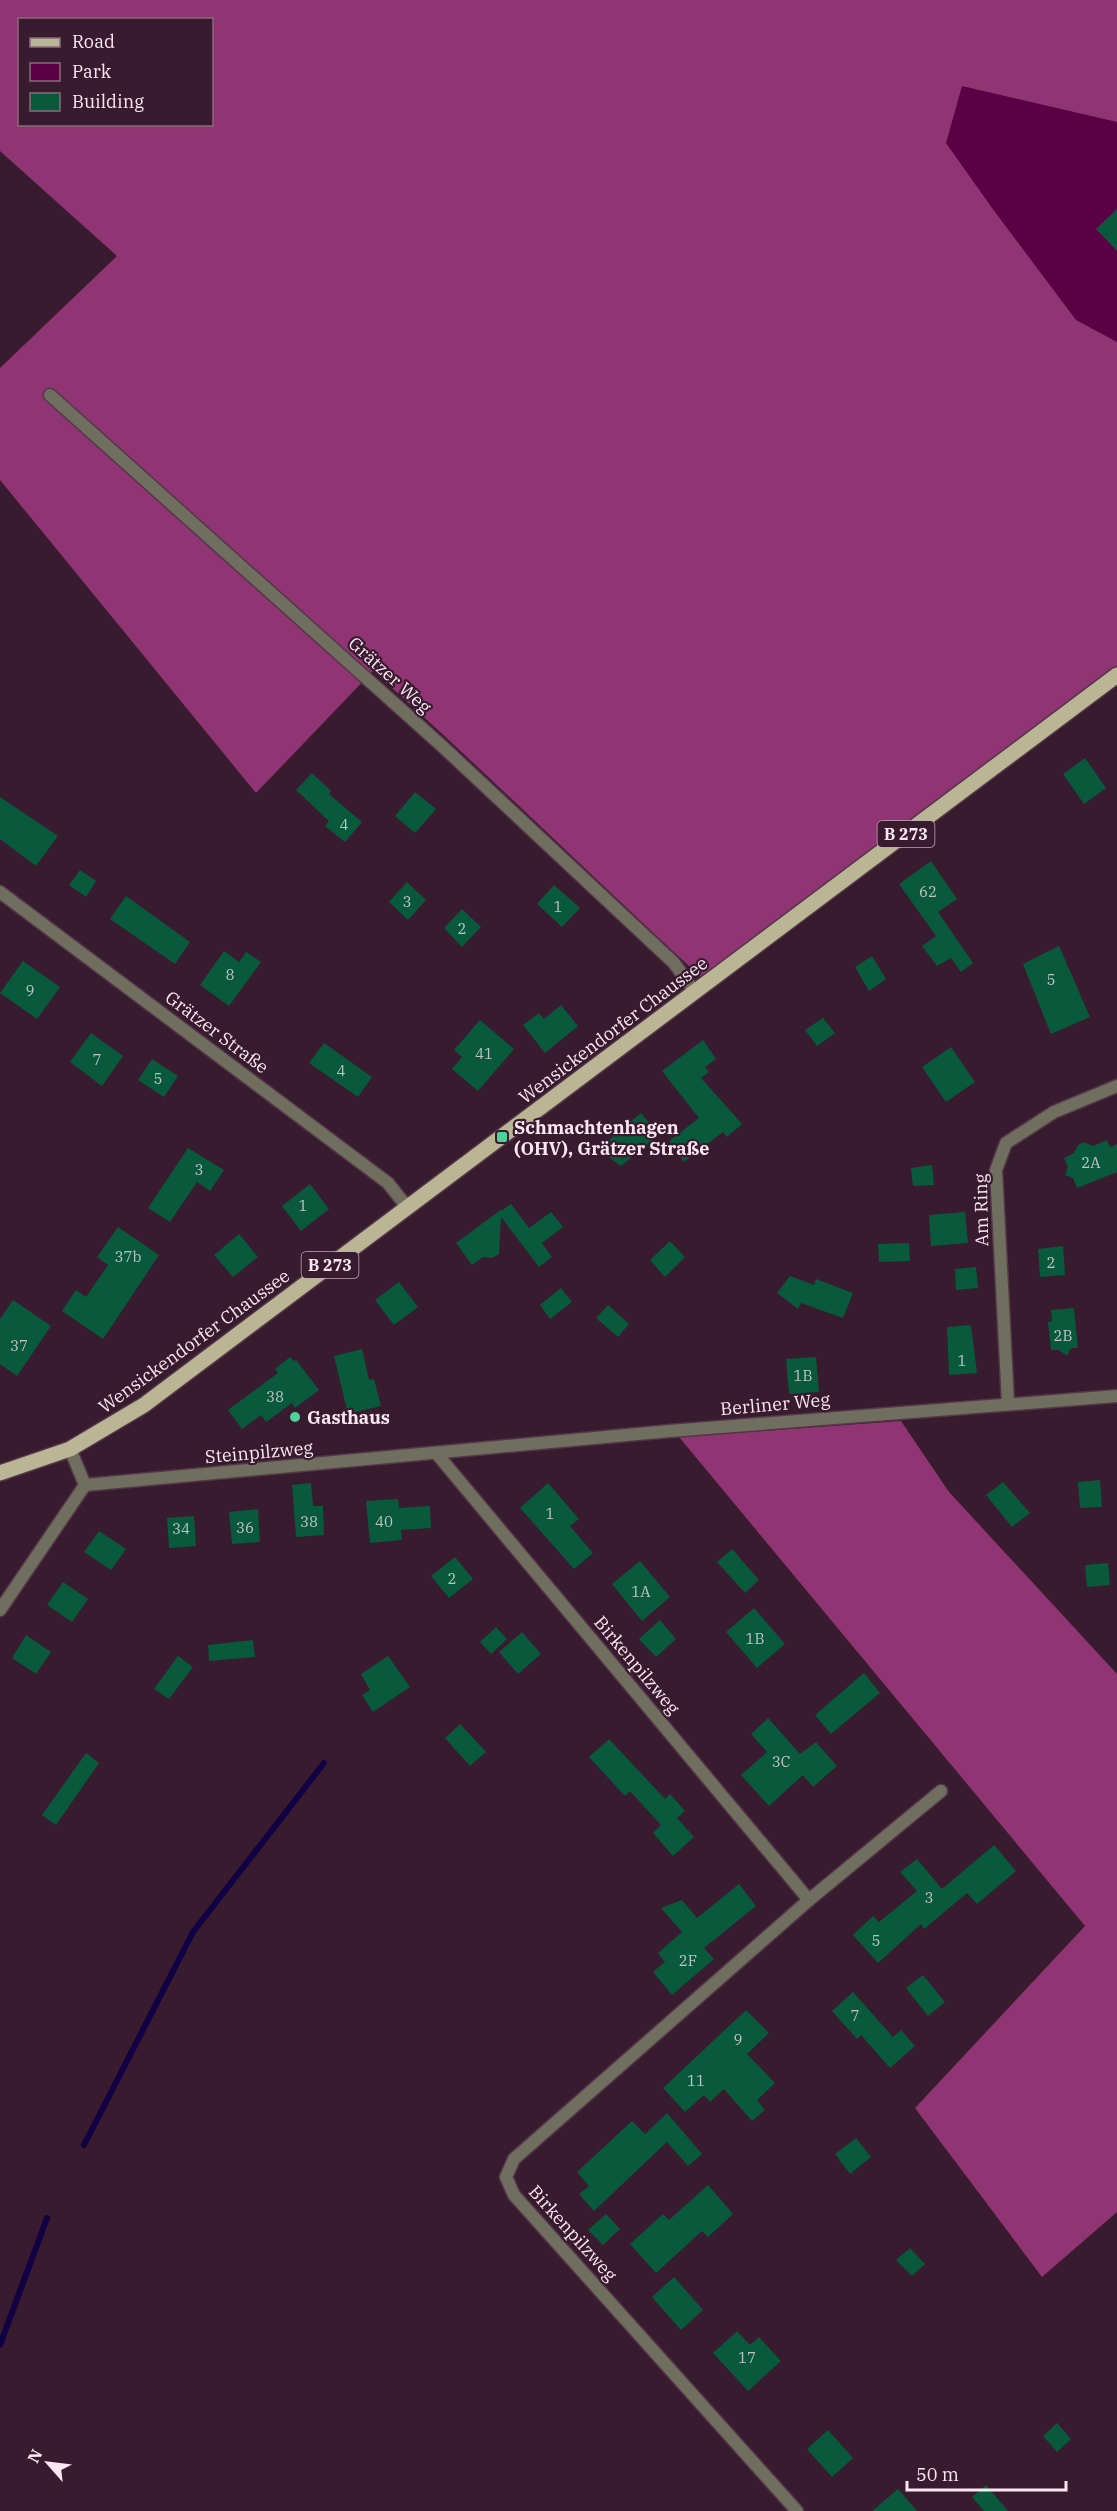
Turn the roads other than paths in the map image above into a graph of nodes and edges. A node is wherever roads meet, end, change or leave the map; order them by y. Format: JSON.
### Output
{"nodes":[{"id":1,"x":51,"y":395,"type":"dead end"},
{"id":2,"x":1117,"y":675,"type":"edge"},
{"id":3,"x":0,"y":892,"type":"edge"},
{"id":4,"x":695,"y":992,"type":"junction"},
{"id":5,"x":1117,"y":1086,"type":"edge"},
{"id":6,"x":406,"y":1207,"type":"junction"},
{"id":7,"x":1117,"y":1396,"type":"edge"},
{"id":8,"x":1008,"y":1403,"type":"junction"},
{"id":9,"x":70,"y":1449,"type":"junction"},
{"id":10,"x":437,"y":1454,"type":"junction"},
{"id":11,"x":0,"y":1473,"type":"edge"},
{"id":12,"x":85,"y":1485,"type":"junction"},
{"id":13,"x":0,"y":1610,"type":"edge"},
{"id":14,"x":941,"y":1791,"type":"dead end"},
{"id":15,"x":809,"y":1900,"type":"junction"},
{"id":16,"x":797,"y":2511,"type":"edge"}],
"edges":[{"from":1,"to":4,"type":"street","name":"Grätzer Weg"},
{"from":2,"to":4,"type":"main road","name":"Wensickendorfer Chaussee","number":"B 273"},
{"from":3,"to":6,"type":"street","name":"Grätzer Straße"},
{"from":4,"to":6,"type":"main road","name":"Wensickendorfer Chaussee","number":"B 273"},
{"from":5,"to":8,"type":"street","name":"Am Ring"},
{"from":6,"to":9,"type":"main road","name":"Wensickendorfer Chaussee","number":"B 273"},
{"from":7,"to":8,"type":"street","name":"Berliner Weg"},
{"from":8,"to":10,"type":"street","name":"Berliner Weg"},
{"from":9,"to":11,"type":"main road","name":"Wensickendorfer Chaussee","number":"B 273"},
{"from":9,"to":12,"type":"street"},
{"from":10,"to":12,"type":"street","name":"Steinpilzweg"},
{"from":10,"to":15,"type":"street","name":"Birkenpilzweg"},
{"from":12,"to":13,"type":"street"},
{"from":14,"to":15,"type":"street","name":"Birkenpilzweg"},
{"from":15,"to":16,"type":"street","name":"Birkenpilzweg"}]}
